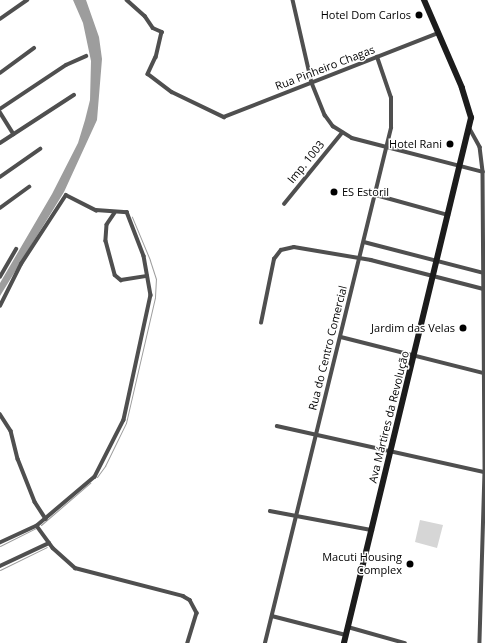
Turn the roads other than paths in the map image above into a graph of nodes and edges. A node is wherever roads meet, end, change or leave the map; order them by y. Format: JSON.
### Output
{"nodes":[{"id":1,"x":27,"y":0,"type":"edge"},
{"id":2,"x":127,"y":0,"type":"edge"},
{"id":3,"x":292,"y":0,"type":"edge"},
{"id":4,"x":424,"y":0,"type":"edge"},
{"id":5,"x":0,"y":19,"type":"edge"},
{"id":6,"x":438,"y":33,"type":"junction"},
{"id":7,"x":34,"y":48,"type":"dead end"},
{"id":8,"x":86,"y":56,"type":"dead end"},
{"id":9,"x":377,"y":57,"type":"junction"},
{"id":10,"x":0,"y":73,"type":"edge"},
{"id":11,"x":312,"y":83,"type":"junction"},
{"id":12,"x":74,"y":95,"type":"dead end"},
{"id":13,"x":0,"y":111,"type":"edge"},
{"id":14,"x":469,"y":126,"type":"junction"},
{"id":15,"x":342,"y":133,"type":"junction"},
{"id":16,"x":14,"y":134,"type":"junction"},
{"id":17,"x":0,"y":143,"type":"edge"},
{"id":18,"x":387,"y":148,"type":"junction"},
{"id":19,"x":40,"y":149,"type":"dead end"},
{"id":20,"x":461,"y":166,"type":"junction"},
{"id":21,"x":483,"y":172,"type":"junction"},
{"id":22,"x":0,"y":177,"type":"edge"},
{"id":23,"x":29,"y":187,"type":"dead end"},
{"id":24,"x":376,"y":195,"type":"junction"},
{"id":25,"x":284,"y":204,"type":"dead end"},
{"id":26,"x":0,"y":208,"type":"edge"},
{"id":27,"x":115,"y":212,"type":"junction"},
{"id":28,"x":449,"y":215,"type":"junction"},
{"id":29,"x":364,"y":242,"type":"junction"},
{"id":30,"x":16,"y":248,"type":"dead end"},
{"id":31,"x":360,"y":258,"type":"junction"},
{"id":32,"x":438,"y":262,"type":"junction"},
{"id":33,"x":484,"y":273,"type":"edge"},
{"id":34,"x":147,"y":276,"type":"junction"},
{"id":35,"x":434,"y":276,"type":"junction"},
{"id":36,"x":0,"y":278,"type":"edge"},
{"id":37,"x":484,"y":288,"type":"junction"},
{"id":38,"x":0,"y":306,"type":"edge"},
{"id":39,"x":261,"y":323,"type":"dead end"},
{"id":40,"x":341,"y":337,"type":"junction"},
{"id":41,"x":414,"y":356,"type":"junction"},
{"id":42,"x":483,"y":373,"type":"junction"},
{"id":43,"x":0,"y":414,"type":"edge"},
{"id":44,"x":277,"y":426,"type":"dead end"},
{"id":45,"x":316,"y":434,"type":"junction"},
{"id":46,"x":390,"y":452,"type":"junction"},
{"id":47,"x":485,"y":472,"type":"edge"},
{"id":48,"x":270,"y":511,"type":"dead end"},
{"id":49,"x":296,"y":516,"type":"junction"},
{"id":50,"x":46,"y":519,"type":"junction"},
{"id":51,"x":37,"y":526,"type":"junction"},
{"id":52,"x":372,"y":530,"type":"junction"},
{"id":53,"x":49,"y":542,"type":"junction"},
{"id":54,"x":0,"y":543,"type":"edge"},
{"id":55,"x":0,"y":566,"type":"edge"},
{"id":56,"x":272,"y":616,"type":"junction"},
{"id":57,"x":348,"y":627,"type":"junction"},
{"id":58,"x":346,"y":635,"type":"junction"},
{"id":59,"x":188,"y":643,"type":"edge"},
{"id":60,"x":265,"y":643,"type":"edge"},
{"id":61,"x":344,"y":643,"type":"edge"},
{"id":62,"x":405,"y":643,"type":"edge"},
{"id":63,"x":480,"y":643,"type":"edge"}],
"edges":[{"from":1,"to":5,"type":"street"},
{"from":2,"to":11,"type":"street","name":"Rua Pinheiro Chagas"},
{"from":3,"to":11,"type":"street"},
{"from":4,"to":6,"type":"street","name":"Ava Mártires da Revolução"},
{"from":6,"to":9,"type":"street","name":"Rua Pinheiro Chagas"},
{"from":6,"to":14,"type":"street","name":"Ava Mártires da Revolução"},
{"from":7,"to":10,"type":"street"},
{"from":8,"to":13,"type":"street"},
{"from":9,"to":11,"type":"street","name":"Rua Pinheiro Chagas"},
{"from":9,"to":18,"type":"street","name":"Rua do Centro Comercial"},
{"from":11,"to":15,"type":"street"},
{"from":12,"to":16,"type":"street"},
{"from":13,"to":16,"type":"street"},
{"from":14,"to":20,"type":"street","name":"Ava Mártires da Revolução"},
{"from":14,"to":21,"type":"street"},
{"from":15,"to":18,"type":"street"},
{"from":15,"to":25,"type":"street","name":"Imp. 1003"},
{"from":16,"to":17,"type":"street"},
{"from":18,"to":20,"type":"street"},
{"from":18,"to":24,"type":"street","name":"Rua do Centro Comercial"},
{"from":19,"to":22,"type":"street"},
{"from":20,"to":21,"type":"street"},
{"from":20,"to":28,"type":"street","name":"Ava Mártires da Revolução"},
{"from":21,"to":33,"type":"street"},
{"from":23,"to":26,"type":"street"},
{"from":24,"to":28,"type":"street"},
{"from":24,"to":29,"type":"street","name":"Rua do Centro Comercial"},
{"from":27,"to":34,"type":"street"},
{"from":27,"to":34,"type":"street"},
{"from":27,"to":38,"type":"street"},
{"from":28,"to":32,"type":"street","name":"Ava Mártires da Revolução"},
{"from":29,"to":31,"type":"street","name":"Rua do Centro Comercial"},
{"from":29,"to":32,"type":"street"},
{"from":30,"to":36,"type":"street"},
{"from":31,"to":35,"type":"street"},
{"from":31,"to":39,"type":"street"},
{"from":31,"to":40,"type":"street","name":"Rua do Centro Comercial"},
{"from":32,"to":33,"type":"street"},
{"from":32,"to":35,"type":"street","name":"Ava Mártires da Revolução"},
{"from":33,"to":37,"type":"street"},
{"from":34,"to":50,"type":"street"},
{"from":35,"to":37,"type":"street"},
{"from":35,"to":41,"type":"street","name":"Ava Mártires da Revolução"},
{"from":37,"to":42,"type":"street"},
{"from":40,"to":41,"type":"street"},
{"from":40,"to":45,"type":"street","name":"Rua do Centro Comercial"},
{"from":41,"to":42,"type":"street"},
{"from":41,"to":46,"type":"street","name":"Ava Mártires da Revolução"},
{"from":42,"to":47,"type":"street"},
{"from":43,"to":50,"type":"street"},
{"from":44,"to":45,"type":"street"},
{"from":45,"to":46,"type":"street"},
{"from":45,"to":49,"type":"street","name":"Rua do Centro Comercial"},
{"from":46,"to":47,"type":"street"},
{"from":46,"to":52,"type":"street","name":"Ava Mártires da Revolução"},
{"from":47,"to":63,"type":"street"},
{"from":48,"to":49,"type":"street"},
{"from":49,"to":52,"type":"street"},
{"from":49,"to":56,"type":"street","name":"Rua do Centro Comercial"},
{"from":50,"to":51,"type":"street"},
{"from":51,"to":53,"type":"street"},
{"from":51,"to":54,"type":"street"},
{"from":52,"to":57,"type":"street","name":"Ava Mártires da Revolução"},
{"from":53,"to":55,"type":"street"},
{"from":53,"to":59,"type":"street"},
{"from":56,"to":58,"type":"street"},
{"from":56,"to":60,"type":"street","name":"Rua do Centro Comercial"},
{"from":57,"to":58,"type":"street","name":"Ava Mártires da Revolução"},
{"from":57,"to":62,"type":"street"},
{"from":58,"to":61,"type":"street","name":"Ava Mártires da Revolução"}]}
